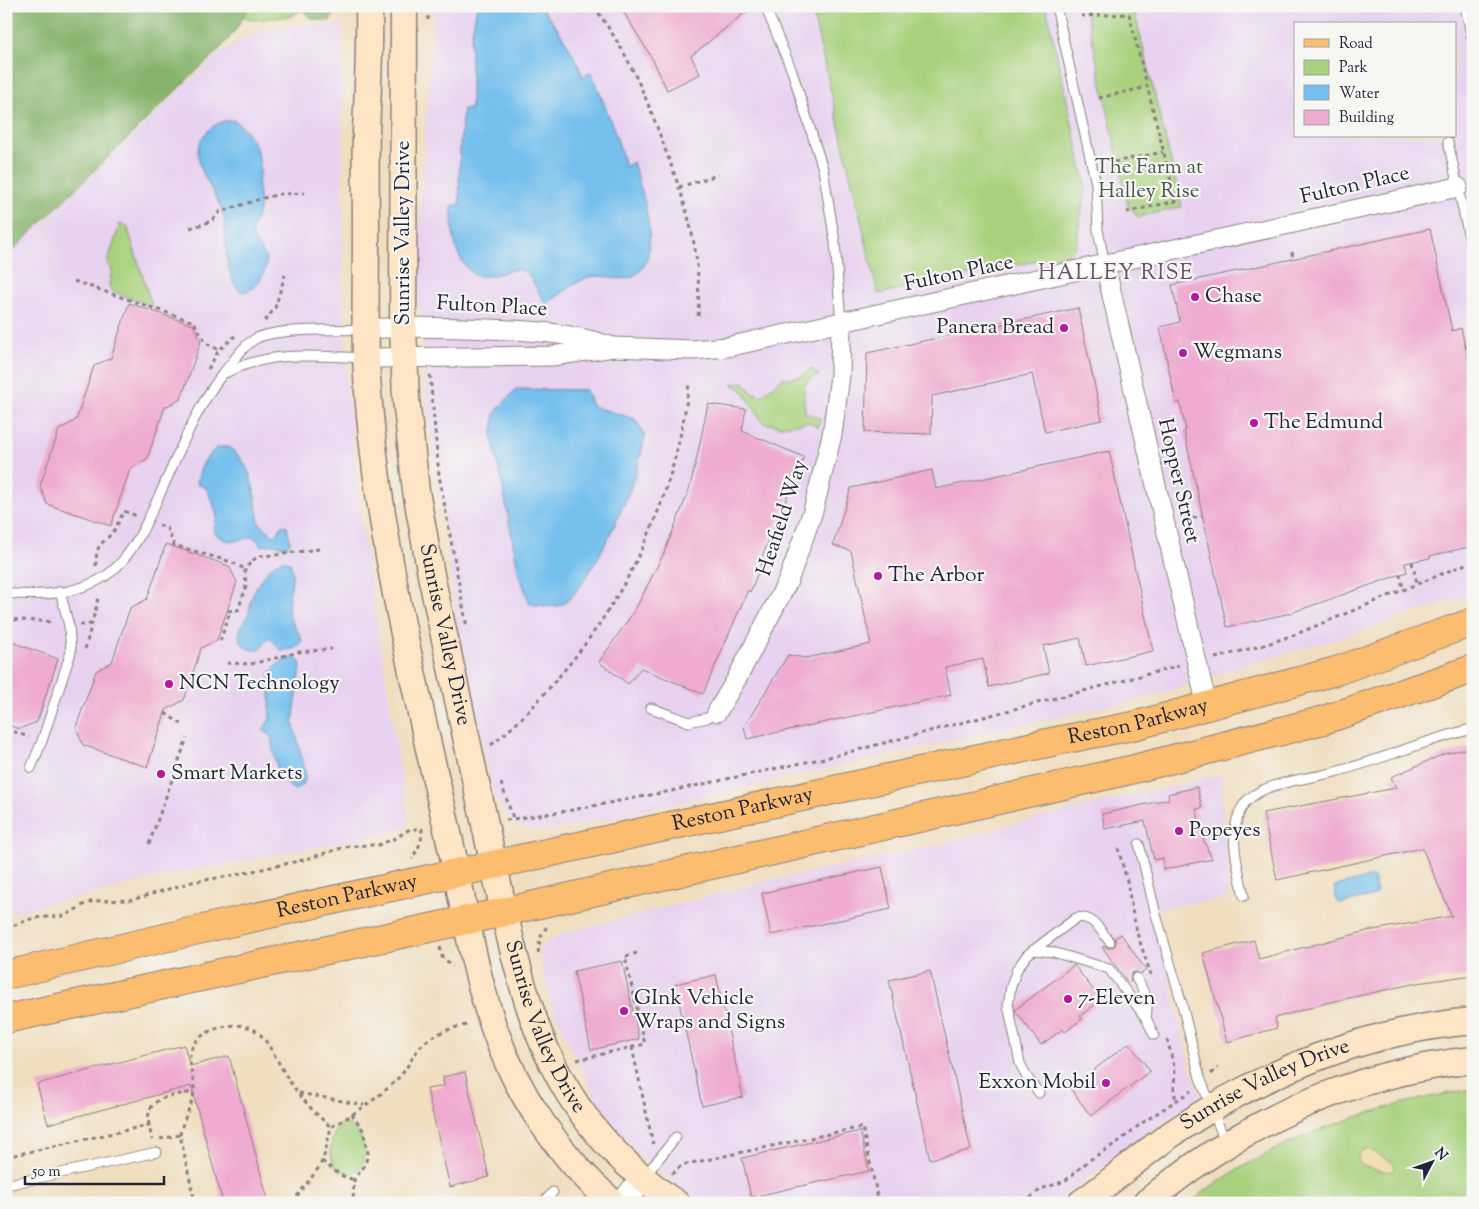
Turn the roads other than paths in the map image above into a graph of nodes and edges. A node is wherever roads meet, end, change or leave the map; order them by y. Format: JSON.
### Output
{"nodes":[{"id":1,"x":369,"y":6,"type":"edge"},
{"id":2,"x":404,"y":6,"type":"edge"},
{"id":3,"x":765,"y":6,"type":"edge"},
{"id":4,"x":1056,"y":6,"type":"edge"},
{"id":5,"x":1465,"y":6,"type":"edge"},
{"id":6,"x":1473,"y":43,"type":"edge"},
{"id":7,"x":1448,"y":142,"type":"dead end"},
{"id":8,"x":1458,"y":187,"type":"junction"},
{"id":9,"x":1473,"y":255,"type":"edge"},
{"id":10,"x":1105,"y":265,"type":"junction"},
{"id":11,"x":841,"y":323,"type":"junction"},
{"id":12,"x":403,"y":327,"type":"junction"},
{"id":13,"x":366,"y":329,"type":"junction"},
{"id":14,"x":614,"y":347,"type":"junction"},
{"id":15,"x":366,"y":358,"type":"junction"},
{"id":16,"x":404,"y":358,"type":"junction"},
{"id":17,"x":223,"y":374,"type":"junction"},
{"id":18,"x":60,"y":591,"type":"junction"},
{"id":19,"x":6,"y":593,"type":"edge"},
{"id":20,"x":1473,"y":622,"type":"edge"},
{"id":21,"x":1473,"y":670,"type":"edge"},
{"id":22,"x":1207,"y":706,"type":"junction"},
{"id":23,"x":651,"y":708,"type":"dead end"},
{"id":24,"x":718,"y":712,"type":"joint"},
{"id":25,"x":1473,"y":729,"type":"edge"},
{"id":26,"x":31,"y":768,"type":"dead end"},
{"id":27,"x":1139,"y":844,"type":"dead end"},
{"id":28,"x":494,"y":864,"type":"junction"},
{"id":29,"x":457,"y":874,"type":"junction"},
{"id":30,"x":1244,"y":896,"type":"dead end"},
{"id":31,"x":504,"y":912,"type":"junction"},
{"id":32,"x":466,"y":919,"type":"junction"},
{"id":33,"x":1110,"y":942,"type":"dead end"},
{"id":34,"x":1033,"y":950,"type":"junction"},
{"id":35,"x":6,"y":975,"type":"edge"},
{"id":36,"x":1136,"y":978,"type":"dead end"},
{"id":37,"x":1146,"y":1018,"type":"junction"},
{"id":38,"x":6,"y":1019,"type":"edge"},
{"id":39,"x":1473,"y":1020,"type":"edge"},
{"id":40,"x":1154,"y":1035,"type":"dead end"},
{"id":41,"x":1473,"y":1060,"type":"edge"},
{"id":42,"x":1039,"y":1093,"type":"dead end"},
{"id":43,"x":1212,"y":1108,"type":"junction"},
{"id":44,"x":676,"y":1136,"type":"dead end"},
{"id":45,"x":1226,"y":1144,"type":"junction"},
{"id":46,"x":157,"y":1152,"type":"dead end"},
{"id":47,"x":656,"y":1178,"type":"junction"},
{"id":48,"x":6,"y":1185,"type":"edge"},
{"id":49,"x":553,"y":1192,"type":"dead end"},
{"id":50,"x":543,"y":1203,"type":"edge"},
{"id":51,"x":613,"y":1203,"type":"edge"},
{"id":52,"x":623,"y":1203,"type":"edge"},
{"id":53,"x":676,"y":1203,"type":"edge"},
{"id":54,"x":1082,"y":1203,"type":"edge"},
{"id":55,"x":1146,"y":1203,"type":"edge"}],
"edges":[{"from":1,"to":13,"type":"main road","name":"Sunrise Valley Drive"},
{"from":2,"to":12,"type":"main road","name":"Sunrise Valley Drive"},
{"from":3,"to":11,"type":"lane"},
{"from":4,"to":10,"type":"lane"},
{"from":5,"to":6,"type":"lane"},
{"from":7,"to":8,"type":"lane"},
{"from":8,"to":9,"type":"lane"},
{"from":8,"to":10,"type":"street","name":"Fulton Place"},
{"from":10,"to":11,"type":"street","name":"Fulton Place"},
{"from":10,"to":22,"type":"street","name":"Hopper Street"},
{"from":11,"to":14,"type":"street","name":"Fulton Place"},
{"from":11,"to":24,"type":"street","name":"Heafield Way"},
{"from":12,"to":13,"type":"street","name":"Fulton Place"},
{"from":12,"to":14,"type":"street","name":"Fulton Place"},
{"from":12,"to":16,"type":"main road","name":"Sunrise Valley Drive"},
{"from":13,"to":15,"type":"main road","name":"Sunrise Valley Drive"},
{"from":13,"to":17,"type":"lane"},
{"from":14,"to":16,"type":"street","name":"Fulton Place"},
{"from":15,"to":16,"type":"street","name":"Fulton Place"},
{"from":15,"to":17,"type":"lane"},
{"from":15,"to":29,"type":"main road","name":"Sunrise Valley Drive"},
{"from":16,"to":28,"type":"main road","name":"Sunrise Valley Drive"},
{"from":17,"to":18,"type":"lane"},
{"from":18,"to":19,"type":"lane"},
{"from":18,"to":26,"type":"lane"},
{"from":20,"to":22,"type":"main road","name":"Reston Parkway"},
{"from":21,"to":31,"type":"main road","name":"Reston Parkway"},
{"from":22,"to":28,"type":"main road","name":"Reston Parkway"},
{"from":23,"to":24,"type":"lane"},
{"from":25,"to":30,"type":"lane"},
{"from":27,"to":43,"type":"lane"},
{"from":28,"to":29,"type":"main road","name":"Reston Parkway"},
{"from":28,"to":31,"type":"main road","name":"Sunrise Valley Drive"},
{"from":29,"to":32,"type":"main road","name":"Sunrise Valley Drive"},
{"from":29,"to":35,"type":"main road","name":"Reston Parkway"},
{"from":31,"to":32,"type":"main road","name":"Reston Parkway"},
{"from":31,"to":47,"type":"main road","name":"Sunrise Valley Drive"},
{"from":32,"to":38,"type":"main road","name":"Reston Parkway"},
{"from":32,"to":51,"type":"main road","name":"Sunrise Valley Drive"},
{"from":33,"to":34,"type":"lane"},
{"from":34,"to":37,"type":"lane"},
{"from":34,"to":42,"type":"lane"},
{"from":36,"to":37,"type":"lane"},
{"from":37,"to":40,"type":"lane"},
{"from":39,"to":43,"type":"main road","name":"Sunrise Valley Drive"},
{"from":41,"to":45,"type":"main road","name":"Sunrise Valley Drive"},
{"from":43,"to":45,"type":"lane"},
{"from":43,"to":54,"type":"main road","name":"Sunrise Valley Drive"},
{"from":44,"to":47,"type":"lane"},
{"from":45,"to":55,"type":"main road","name":"Sunrise Valley Drive"},
{"from":46,"to":48,"type":"lane"},
{"from":47,"to":52,"type":"street"},
{"from":47,"to":53,"type":"main road","name":"Sunrise Valley Drive"},
{"from":49,"to":50,"type":"lane"}]}
